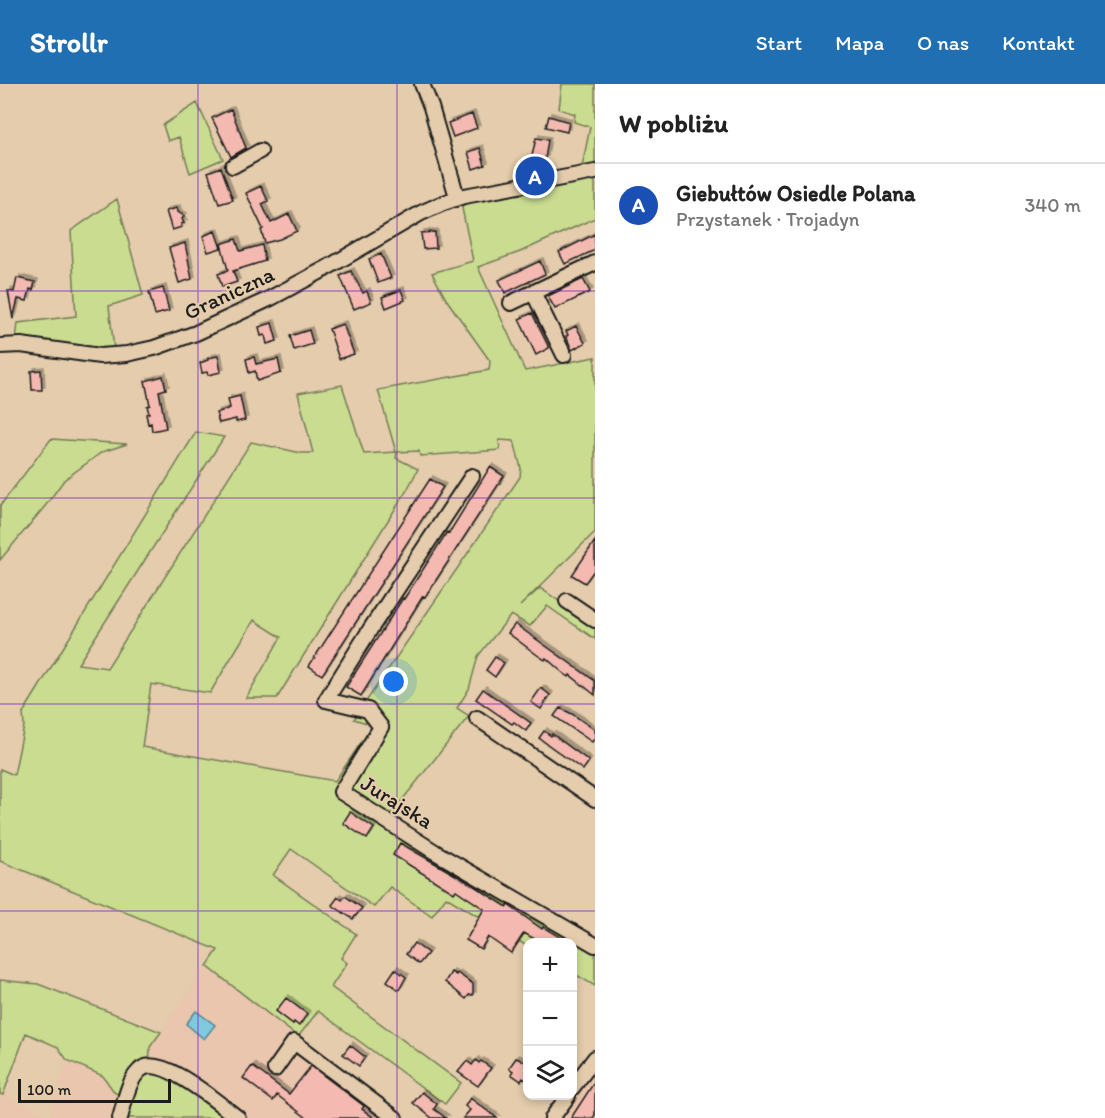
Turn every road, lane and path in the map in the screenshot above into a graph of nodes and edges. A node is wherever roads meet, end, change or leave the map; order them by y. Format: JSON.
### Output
{"nodes":[{"id":1,"x":422,"y":84,"type":"edge"},
{"id":2,"x":260,"y":151,"type":"dead end"},
{"id":3,"x":233,"y":166,"type":"dead end"},
{"id":4,"x":595,"y":172,"type":"edge"},
{"id":5,"x":457,"y":197,"type":"junction"},
{"id":6,"x":595,"y":263,"type":"edge"},
{"id":7,"x":533,"y":292,"type":"junction"},
{"id":8,"x":511,"y":303,"type":"dead end"},
{"id":9,"x":0,"y":346,"type":"edge"},
{"id":10,"x":564,"y":355,"type":"dead end"},
{"id":11,"x":472,"y":476,"type":"dead end"},
{"id":12,"x":567,"y":601,"type":"dead end"},
{"id":13,"x":595,"y":620,"type":"edge"},
{"id":14,"x":477,"y":718,"type":"dead end"},
{"id":15,"x":595,"y":799,"type":"edge"},
{"id":16,"x":595,"y":945,"type":"edge"},
{"id":17,"x":595,"y":1058,"type":"edge"},
{"id":18,"x":275,"y":1069,"type":"dead end"},
{"id":19,"x":577,"y":1083,"type":"edge"},
{"id":20,"x":565,"y":1100,"type":"edge"},
{"id":21,"x":120,"y":1118,"type":"edge"},
{"id":22,"x":238,"y":1118,"type":"edge"},
{"id":23,"x":395,"y":1118,"type":"edge"},
{"id":24,"x":552,"y":1118,"type":"edge"}],
"edges":[{"from":1,"to":5,"type":"street"},
{"from":2,"to":3,"type":"street"},
{"from":4,"to":5,"type":"street","name":"Graniczna"},
{"from":5,"to":9,"type":"street","name":"Graniczna"},
{"from":6,"to":7,"type":"street"},
{"from":7,"to":8,"type":"street"},
{"from":7,"to":10,"type":"street"},
{"from":11,"to":16,"type":"street","name":"Jurajska"},
{"from":12,"to":13,"type":"street"},
{"from":14,"to":15,"type":"street"},
{"from":17,"to":19,"type":"street"},
{"from":18,"to":23,"type":"street"},
{"from":20,"to":24,"type":"street"},
{"from":21,"to":22,"type":"street"}]}
